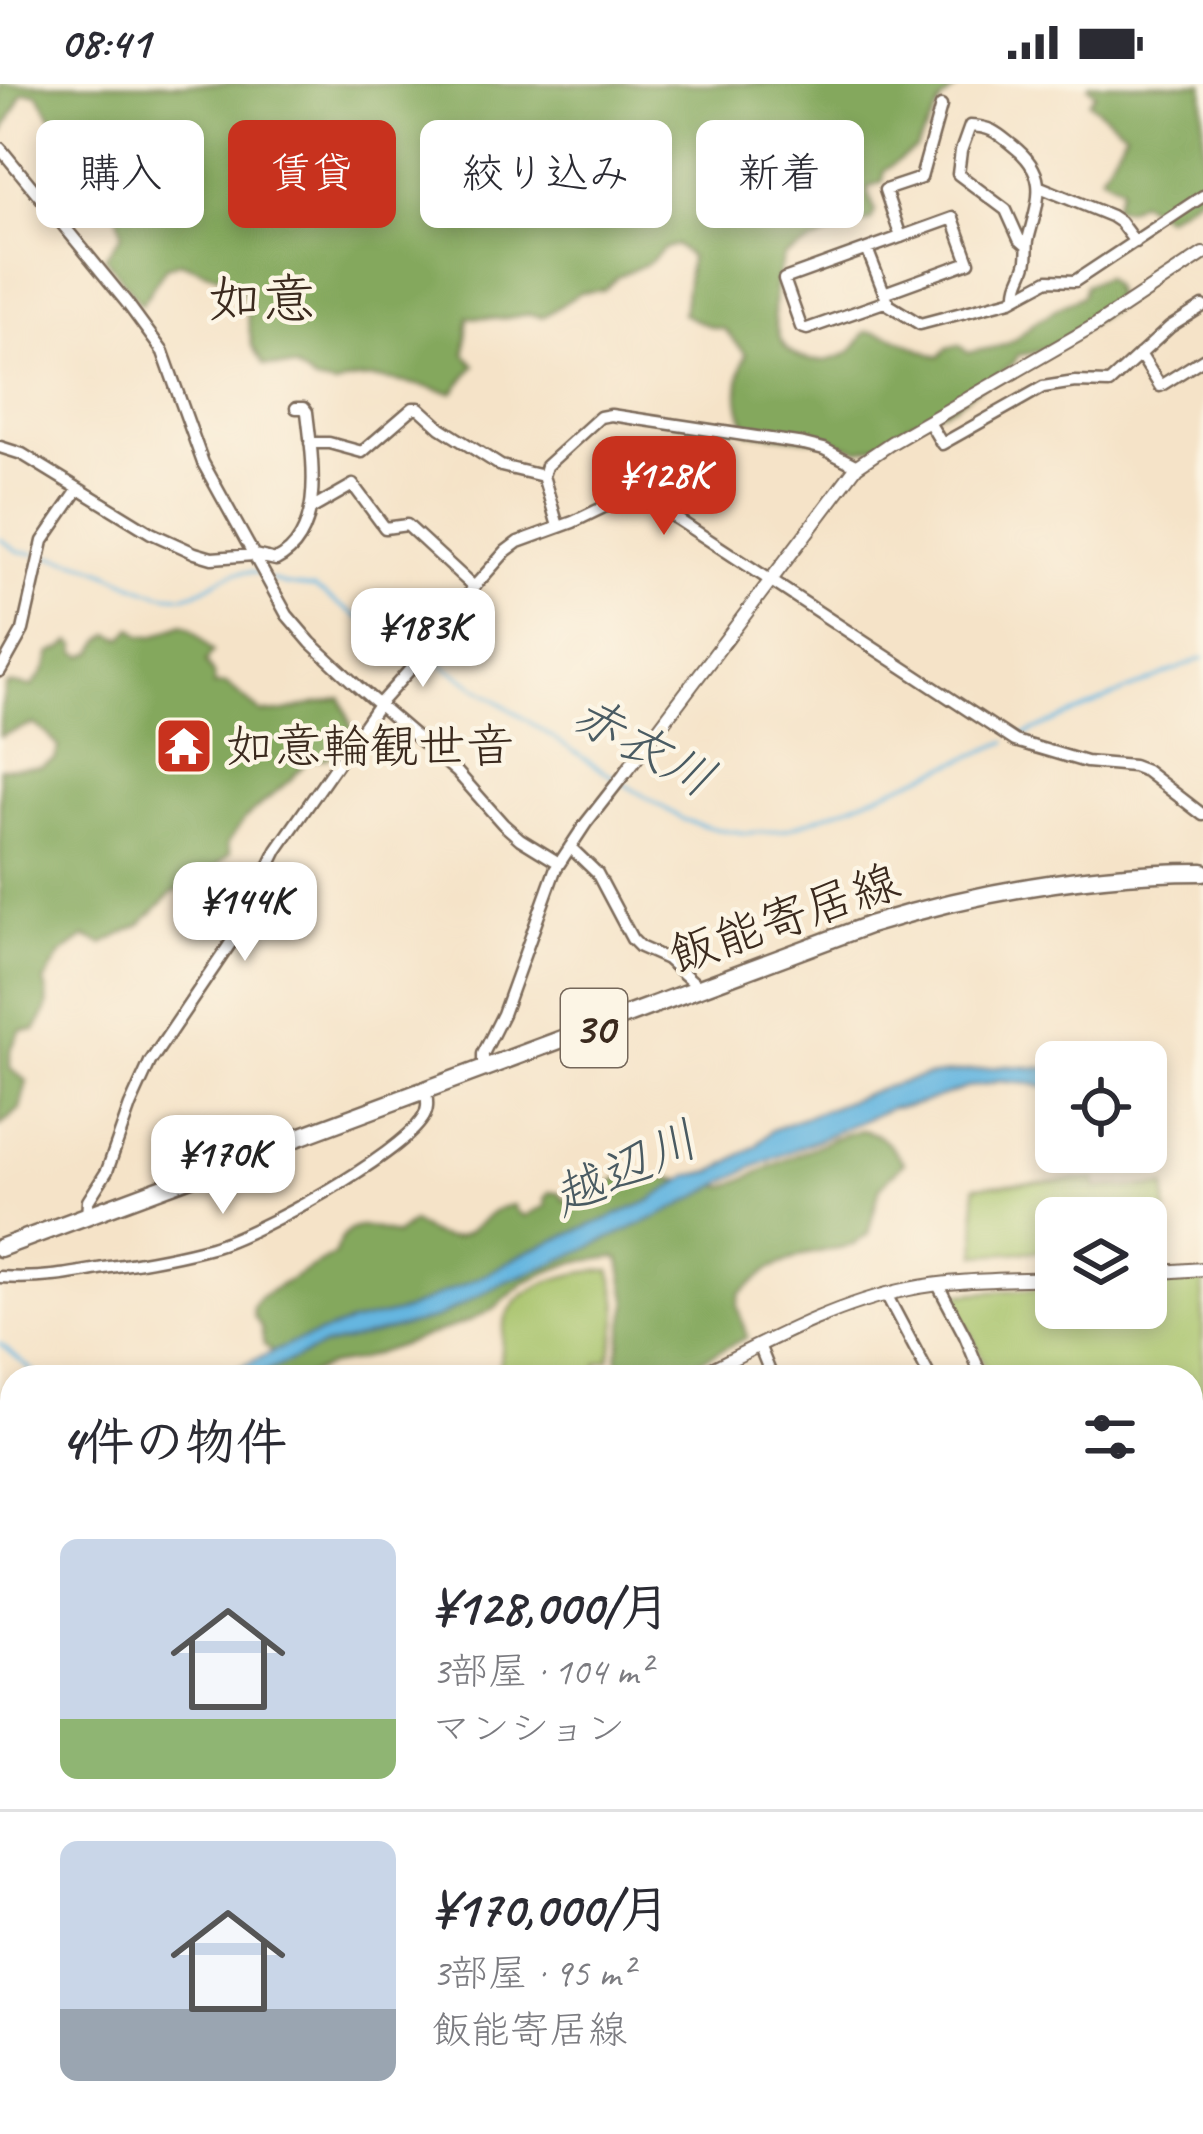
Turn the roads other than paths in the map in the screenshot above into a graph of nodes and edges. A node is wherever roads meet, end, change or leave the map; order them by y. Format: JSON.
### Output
{"nodes":[{"id":1,"x":941,"y":106,"type":"dead end"},
{"id":2,"x":0,"y":148,"type":"edge"},
{"id":3,"x":1040,"y":187,"type":"junction"},
{"id":4,"x":1203,"y":196,"type":"edge"},
{"id":5,"x":901,"y":237,"type":"junction"},
{"id":6,"x":1135,"y":242,"type":"junction"},
{"id":7,"x":1027,"y":246,"type":"junction"},
{"id":8,"x":867,"y":249,"type":"junction"},
{"id":9,"x":1203,"y":254,"type":"edge"},
{"id":10,"x":1018,"y":296,"type":"junction"},
{"id":11,"x":886,"y":297,"type":"junction"},
{"id":12,"x":1203,"y":306,"type":"edge"},
{"id":13,"x":1140,"y":354,"type":"junction"},
{"id":14,"x":1203,"y":359,"type":"edge"},
{"id":15,"x":296,"y":408,"type":"dead end"},
{"id":16,"x":929,"y":422,"type":"junction"},
{"id":17,"x":310,"y":443,"type":"junction"},
{"id":18,"x":0,"y":447,"type":"edge"},
{"id":19,"x":857,"y":466,"type":"junction"},
{"id":20,"x":543,"y":476,"type":"junction"},
{"id":21,"x":78,"y":490,"type":"junction"},
{"id":22,"x":311,"y":508,"type":"junction"},
{"id":23,"x":558,"y":526,"type":"junction"},
{"id":24,"x":254,"y":555,"type":"junction"},
{"id":25,"x":772,"y":580,"type":"junction"},
{"id":26,"x":474,"y":587,"type":"junction"},
{"id":27,"x":0,"y":671,"type":"edge"},
{"id":28,"x":379,"y":704,"type":"junction"},
{"id":29,"x":626,"y":772,"type":"joint"},
{"id":30,"x":1203,"y":814,"type":"edge"},
{"id":31,"x":570,"y":847,"type":"junction"},
{"id":32,"x":559,"y":862,"type":"junction"},
{"id":33,"x":1203,"y":872,"type":"edge"},
{"id":34,"x":700,"y":988,"type":"junction"},
{"id":35,"x":483,"y":1070,"type":"junction"},
{"id":36,"x":426,"y":1091,"type":"junction"},
{"id":37,"x":87,"y":1218,"type":"junction"},
{"id":38,"x":0,"y":1248,"type":"edge"},
{"id":39,"x":1203,"y":1270,"type":"edge"},
{"id":40,"x":1167,"y":1272,"type":"edge"},
{"id":41,"x":0,"y":1277,"type":"edge"},
{"id":42,"x":1035,"y":1279,"type":"edge"},
{"id":43,"x":938,"y":1285,"type":"junction"},
{"id":44,"x":886,"y":1294,"type":"junction"},
{"id":45,"x":759,"y":1345,"type":"junction"},
{"id":46,"x":720,"y":1365,"type":"edge"},
{"id":47,"x":767,"y":1365,"type":"edge"},
{"id":48,"x":924,"y":1365,"type":"edge"},
{"id":49,"x":977,"y":1365,"type":"edge"}],
"edges":[{"from":1,"to":5,"type":"street"},
{"from":2,"to":24,"type":"street"},
{"from":3,"to":6,"type":"street"},
{"from":3,"to":7,"type":"street"},
{"from":3,"to":7,"type":"street"},
{"from":4,"to":6,"type":"street"},
{"from":5,"to":8,"type":"street"},
{"from":5,"to":11,"type":"street"},
{"from":6,"to":10,"type":"street"},
{"from":7,"to":10,"type":"street"},
{"from":8,"to":11,"type":"street"},
{"from":8,"to":11,"type":"street"},
{"from":9,"to":16,"type":"street"},
{"from":10,"to":11,"type":"street"},
{"from":12,"to":13,"type":"street"},
{"from":13,"to":14,"type":"street"},
{"from":13,"to":16,"type":"street"},
{"from":15,"to":17,"type":"street"},
{"from":16,"to":19,"type":"street"},
{"from":17,"to":20,"type":"street"},
{"from":17,"to":22,"type":"street"},
{"from":18,"to":21,"type":"street"},
{"from":19,"to":20,"type":"street"},
{"from":19,"to":25,"type":"street"},
{"from":20,"to":23,"type":"street"},
{"from":21,"to":24,"type":"street"},
{"from":21,"to":27,"type":"street"},
{"from":22,"to":24,"type":"street"},
{"from":22,"to":26,"type":"street"},
{"from":23,"to":25,"type":"street"},
{"from":23,"to":26,"type":"street"},
{"from":24,"to":28,"type":"street"},
{"from":25,"to":29,"type":"street"},
{"from":25,"to":30,"type":"street"},
{"from":26,"to":28,"type":"street"},
{"from":28,"to":32,"type":"street"},
{"from":28,"to":37,"type":"street"},
{"from":29,"to":31,"type":"street"},
{"from":31,"to":32,"type":"street"},
{"from":31,"to":34,"type":"street"},
{"from":32,"to":35,"type":"street"},
{"from":33,"to":34,"type":"main road","name":"飯能寄居線","number":"30"},
{"from":34,"to":35,"type":"main road","name":"飯能寄居線","number":"30"},
{"from":35,"to":36,"type":"main road","name":"飯能寄居線","number":"30"},
{"from":36,"to":37,"type":"main road","name":"飯能寄居線","number":"30"},
{"from":36,"to":41,"type":"street"},
{"from":37,"to":38,"type":"main road","name":"飯能寄居線","number":"30"},
{"from":39,"to":40,"type":"street"},
{"from":42,"to":43,"type":"street"},
{"from":43,"to":44,"type":"street"},
{"from":43,"to":49,"type":"street"},
{"from":44,"to":45,"type":"street"},
{"from":44,"to":48,"type":"street"},
{"from":45,"to":46,"type":"street"},
{"from":45,"to":47,"type":"street"}]}
